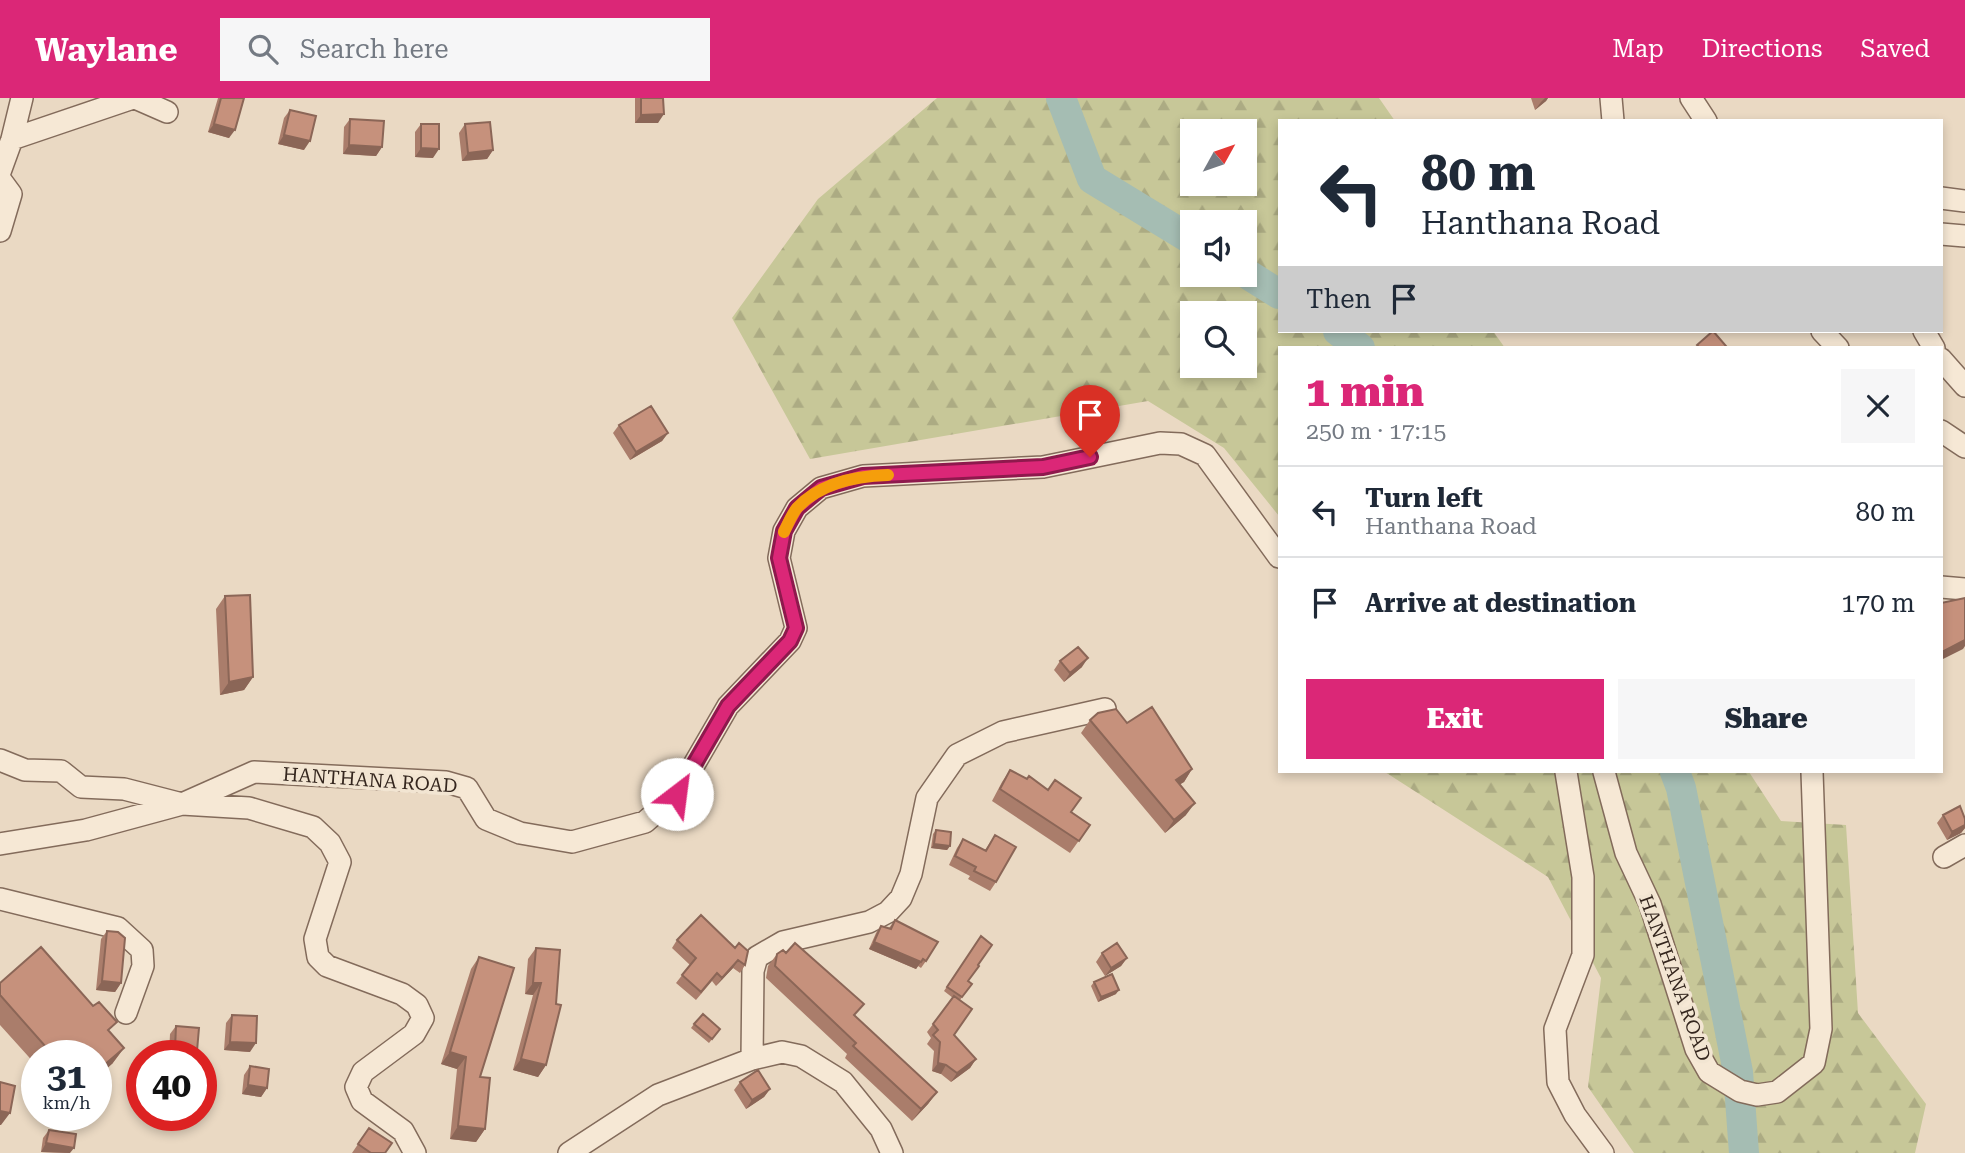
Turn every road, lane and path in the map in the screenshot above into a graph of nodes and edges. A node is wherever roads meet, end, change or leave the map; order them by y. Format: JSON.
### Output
{"nodes":[{"id":1,"x":22,"y":98,"type":"edge"},
{"id":2,"x":134,"y":98,"type":"edge"},
{"id":3,"x":1611,"y":98,"type":"edge"},
{"id":4,"x":1691,"y":98,"type":"edge"},
{"id":5,"x":167,"y":112,"type":"dead end"},
{"id":6,"x":1613,"y":119,"type":"edge"},
{"id":7,"x":1705,"y":119,"type":"edge"},
{"id":8,"x":12,"y":139,"type":"junction"},
{"id":9,"x":0,"y":172,"type":"edge"},
{"id":10,"x":0,"y":179,"type":"edge"},
{"id":11,"x":1943,"y":198,"type":"edge"},
{"id":12,"x":1965,"y":201,"type":"edge"},
{"id":13,"x":0,"y":231,"type":"edge"},
{"id":14,"x":1943,"y":234,"type":"edge"},
{"id":15,"x":1965,"y":236,"type":"edge"},
{"id":16,"x":1824,"y":333,"type":"edge"},
{"id":17,"x":1836,"y":346,"type":"edge"},
{"id":18,"x":1943,"y":361,"type":"edge"},
{"id":19,"x":1965,"y":386,"type":"edge"},
{"id":20,"x":1943,"y":432,"type":"edge"},
{"id":21,"x":1965,"y":447,"type":"edge"},
{"id":22,"x":1278,"y":556,"type":"edge"},
{"id":23,"x":1943,"y":587,"type":"edge"},
{"id":24,"x":1965,"y":589,"type":"edge"},
{"id":25,"x":1105,"y":709,"type":"edge"},
{"id":26,"x":0,"y":760,"type":"edge"},
{"id":27,"x":1566,"y":773,"type":"edge"},
{"id":28,"x":1604,"y":773,"type":"edge"},
{"id":29,"x":1812,"y":773,"type":"edge"},
{"id":30,"x":182,"y":804,"type":"junction"},
{"id":31,"x":0,"y":844,"type":"edge"},
{"id":32,"x":1965,"y":845,"type":"edge"},
{"id":33,"x":1944,"y":856,"type":"dead end"},
{"id":34,"x":0,"y":899,"type":"edge"},
{"id":35,"x":126,"y":1013,"type":"dead end"},
{"id":36,"x":752,"y":1059,"type":"junction"},
{"id":37,"x":415,"y":1153,"type":"edge"},
{"id":38,"x":569,"y":1153,"type":"edge"},
{"id":39,"x":892,"y":1153,"type":"edge"},
{"id":40,"x":1603,"y":1153,"type":"edge"}],
"edges":[{"from":1,"to":8,"type":"street"},
{"from":2,"to":5,"type":"street"},
{"from":2,"to":8,"type":"street"},
{"from":3,"to":6,"type":"street"},
{"from":4,"to":7,"type":"street"},
{"from":8,"to":9,"type":"street"},
{"from":10,"to":13,"type":"street"},
{"from":11,"to":12,"type":"street"},
{"from":14,"to":15,"type":"street"},
{"from":16,"to":17,"type":"street"},
{"from":18,"to":19,"type":"street"},
{"from":20,"to":21,"type":"street"},
{"from":22,"to":30,"type":"street","name":"HANTHANA ROAD"},
{"from":23,"to":24,"type":"street"},
{"from":25,"to":36,"type":"street"},
{"from":26,"to":30,"type":"street"},
{"from":27,"to":40,"type":"street"},
{"from":28,"to":29,"type":"street","name":"HANTHANA ROAD"},
{"from":30,"to":31,"type":"street","name":"HANTHANA ROAD"},
{"from":30,"to":37,"type":"street"},
{"from":32,"to":33,"type":"street"},
{"from":34,"to":35,"type":"street"},
{"from":36,"to":38,"type":"street"},
{"from":36,"to":39,"type":"street"}]}
